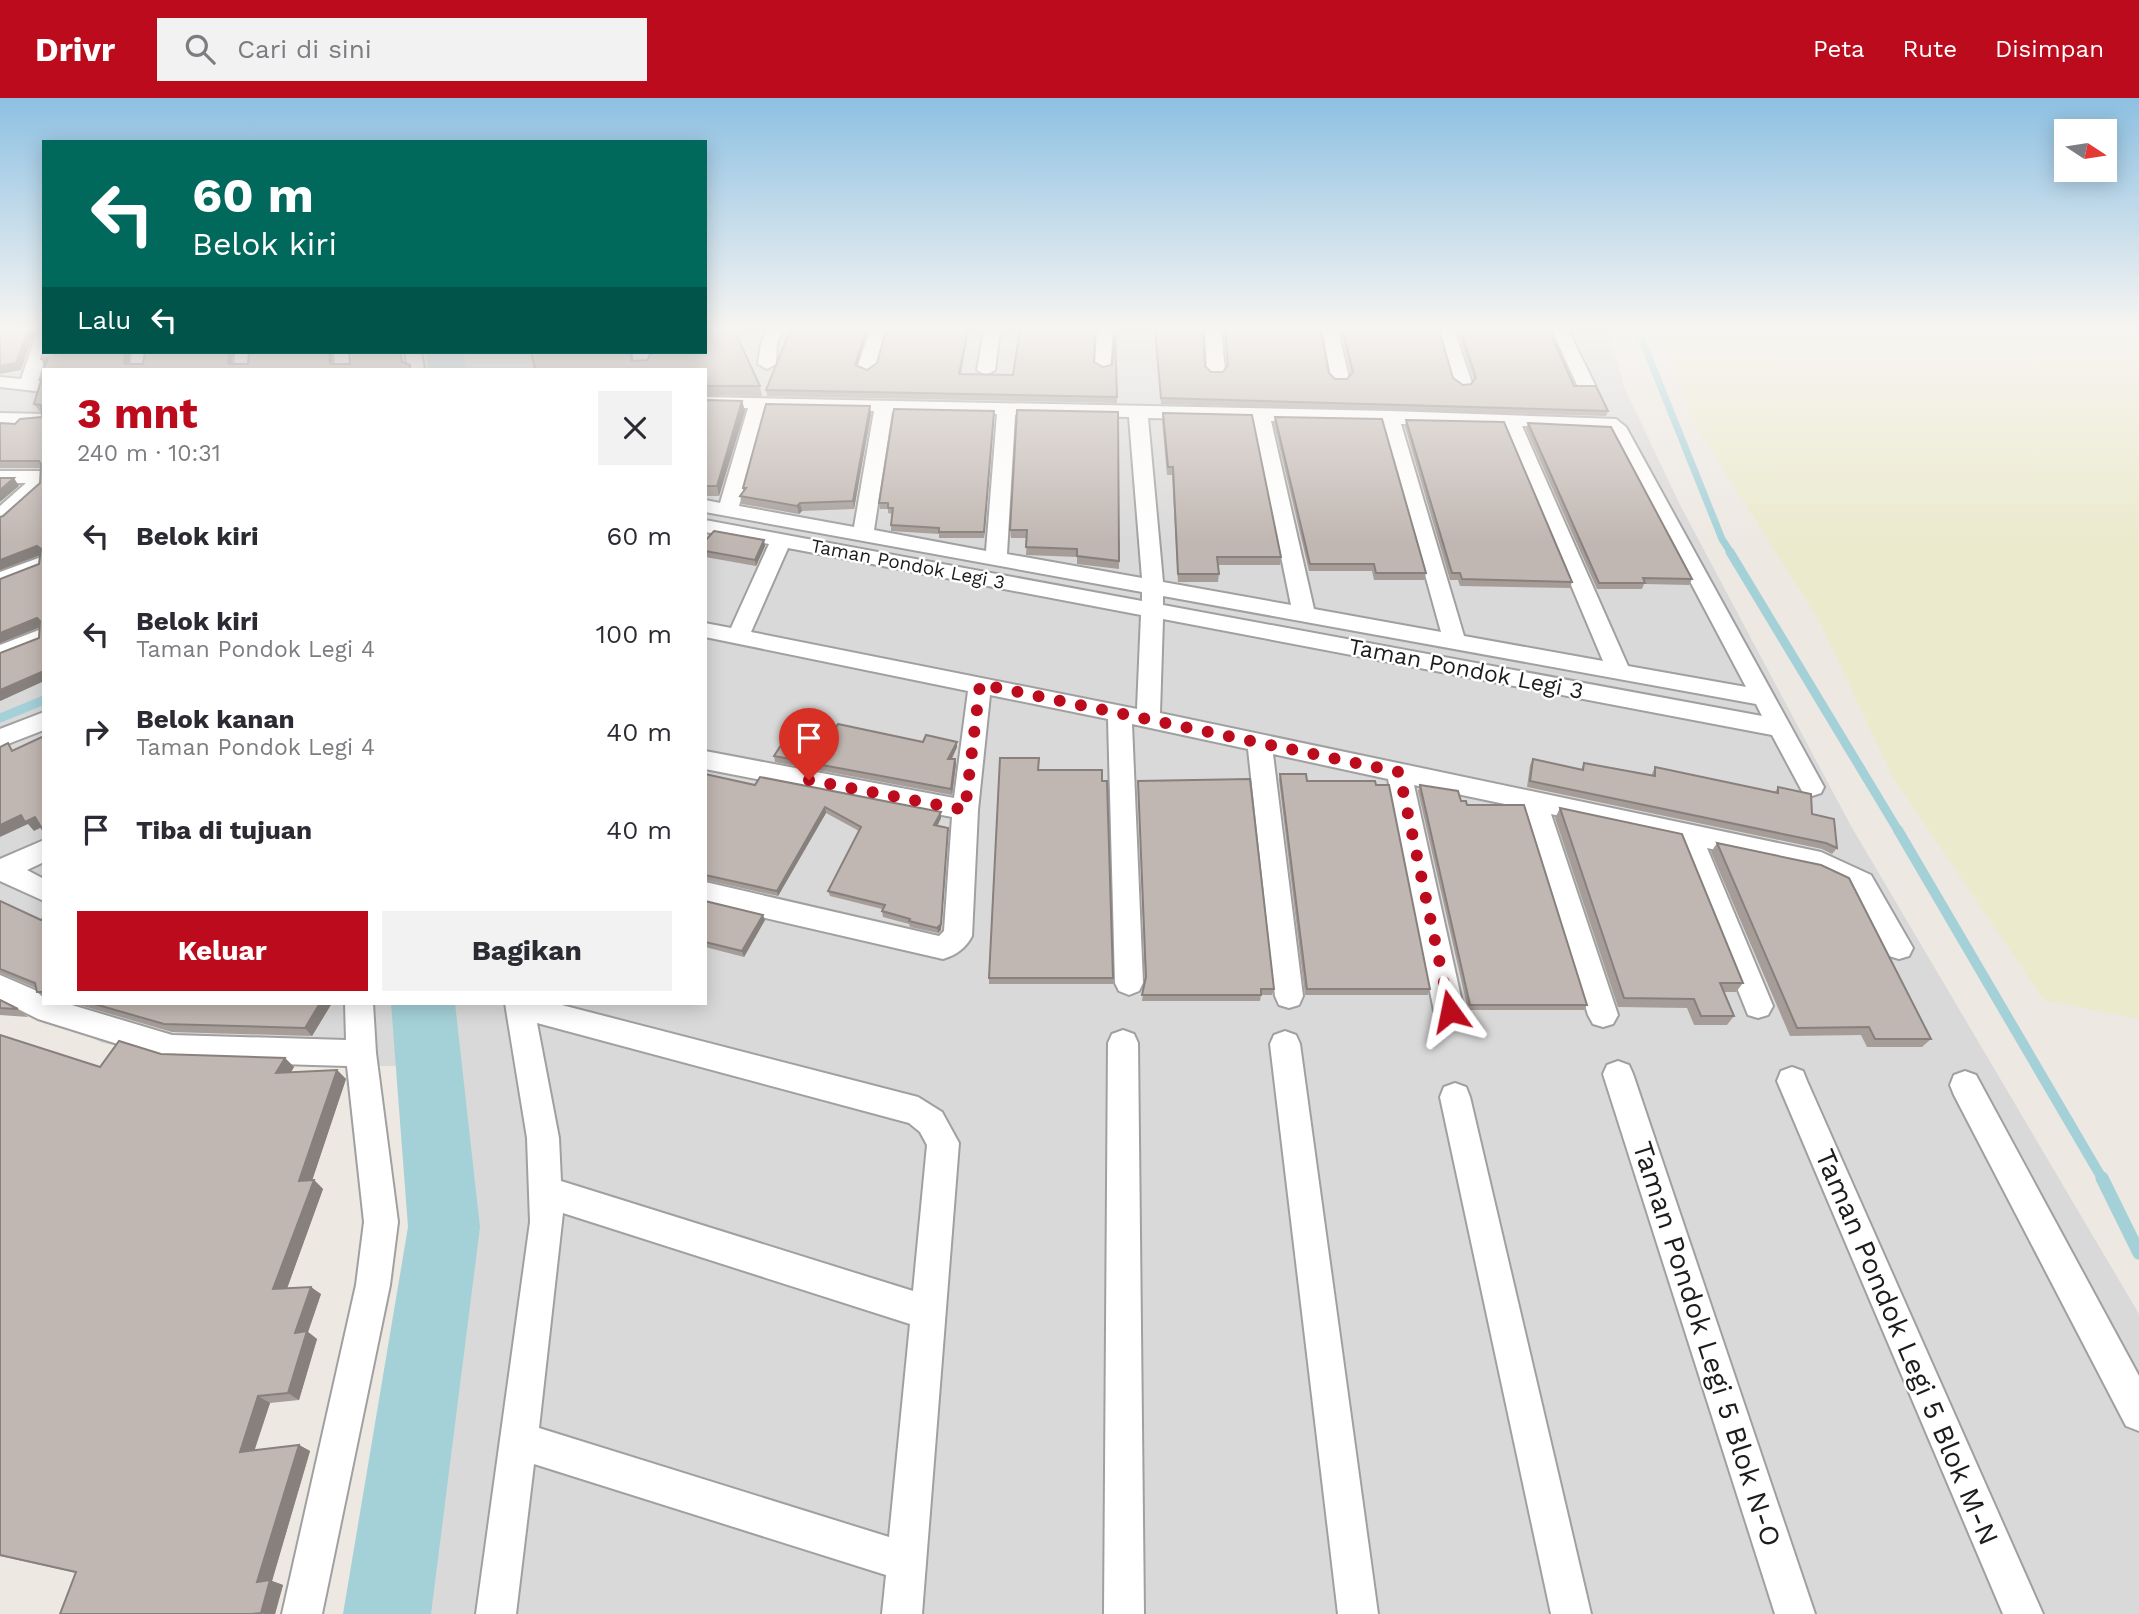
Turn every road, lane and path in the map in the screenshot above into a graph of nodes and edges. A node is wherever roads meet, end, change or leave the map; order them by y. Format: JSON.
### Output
{"nodes":[{"id":1,"x":707,"y":402,"type":"edge"},
{"id":2,"x":759,"y":403,"type":"junction"},
{"id":3,"x":884,"y":407,"type":"junction"},
{"id":4,"x":1006,"y":410,"type":"junction"},
{"id":5,"x":1138,"y":411,"type":"junction"},
{"id":6,"x":1261,"y":415,"type":"junction"},
{"id":7,"x":1391,"y":416,"type":"junction"},
{"id":8,"x":0,"y":418,"type":"edge"},
{"id":9,"x":42,"y":419,"type":"edge"},
{"id":10,"x":1510,"y":419,"type":"junction"},
{"id":11,"x":0,"y":477,"type":"edge"},
{"id":12,"x":42,"y":477,"type":"edge"},
{"id":13,"x":42,"y":479,"type":"edge"},
{"id":14,"x":707,"y":506,"type":"edge"},
{"id":15,"x":728,"y":510,"type":"junction"},
{"id":16,"x":0,"y":517,"type":"edge"},
{"id":17,"x":707,"y":526,"type":"edge"},
{"id":18,"x":863,"y":535,"type":"junction"},
{"id":19,"x":781,"y":541,"type":"junction"},
{"id":20,"x":996,"y":559,"type":"junction"},
{"id":21,"x":42,"y":563,"type":"edge"},
{"id":22,"x":0,"y":579,"type":"edge"},
{"id":23,"x":1153,"y":599,"type":"junction"},
{"id":24,"x":1304,"y":615,"type":"junction"},
{"id":25,"x":707,"y":630,"type":"edge"},
{"id":26,"x":42,"y":636,"type":"edge"},
{"id":27,"x":738,"y":637,"type":"junction"},
{"id":28,"x":1455,"y":642,"type":"junction"},
{"id":29,"x":0,"y":653,"type":"edge"},
{"id":30,"x":1619,"y":672,"type":"junction"},
{"id":31,"x":980,"y":684,"type":"junction"},
{"id":32,"x":1764,"y":698,"type":"junction"},
{"id":33,"x":1120,"y":713,"type":"junction"},
{"id":34,"x":1148,"y":719,"type":"junction"},
{"id":35,"x":42,"y":721,"type":"edge"},
{"id":36,"x":1780,"y":728,"type":"junction"},
{"id":37,"x":0,"y":739,"type":"edge"},
{"id":38,"x":1259,"y":742,"type":"junction"},
{"id":39,"x":707,"y":760,"type":"edge"},
{"id":40,"x":1399,"y":772,"type":"junction"},
{"id":41,"x":1812,"y":788,"type":"dead end"},
{"id":42,"x":1534,"y":800,"type":"junction"},
{"id":43,"x":965,"y":810,"type":"junction"},
{"id":44,"x":1688,"y":832,"type":"junction"},
{"id":45,"x":42,"y":851,"type":"edge"},
{"id":46,"x":1,"y":870,"type":"edge"},
{"id":47,"x":42,"y":890,"type":"edge"},
{"id":48,"x":707,"y":893,"type":"edge"},
{"id":49,"x":1899,"y":948,"type":"dead end"},
{"id":50,"x":1129,"y":983,"type":"dead end"},
{"id":51,"x":0,"y":987,"type":"edge"},
{"id":52,"x":1289,"y":996,"type":"dead end"},
{"id":53,"x":359,"y":1005,"type":"edge"},
{"id":54,"x":519,"y":1005,"type":"edge"},
{"id":55,"x":523,"y":1005,"type":"edge"},
{"id":56,"x":1758,"y":1006,"type":"dead end"},
{"id":57,"x":1450,"y":1011,"type":"dead end"},
{"id":58,"x":1603,"y":1015,"type":"dead end"},
{"id":59,"x":1123,"y":1043,"type":"dead end"},
{"id":60,"x":1285,"y":1044,"type":"dead end"},
{"id":61,"x":361,"y":1054,"type":"junction"},
{"id":62,"x":1618,"y":1074,"type":"dead end"},
{"id":63,"x":1791,"y":1081,"type":"dead end"},
{"id":64,"x":1965,"y":1085,"type":"dead end"},
{"id":65,"x":1455,"y":1097,"type":"dead end"},
{"id":66,"x":546,"y":1192,"type":"junction"},
{"id":67,"x":928,"y":1313,"type":"junction"},
{"id":68,"x":2139,"y":1413,"type":"edge"},
{"id":69,"x":519,"y":1441,"type":"junction"},
{"id":70,"x":906,"y":1563,"type":"junction"},
{"id":71,"x":302,"y":1614,"type":"edge"},
{"id":72,"x":496,"y":1614,"type":"edge"},
{"id":73,"x":902,"y":1614,"type":"edge"},
{"id":74,"x":1124,"y":1614,"type":"edge"},
{"id":75,"x":1358,"y":1614,"type":"edge"},
{"id":76,"x":1571,"y":1614,"type":"edge"},
{"id":77,"x":1795,"y":1614,"type":"edge"},
{"id":78,"x":2023,"y":1614,"type":"edge"}],
"edges":[{"from":1,"to":2,"type":"street"},
{"from":2,"to":3,"type":"street"},
{"from":2,"to":15,"type":"street"},
{"from":3,"to":4,"type":"street"},
{"from":3,"to":18,"type":"street","name":"Taman Pondok Legi 3"},
{"from":4,"to":5,"type":"street"},
{"from":4,"to":20,"type":"street","name":"Taman Pondok Legi 3"},
{"from":5,"to":6,"type":"street"},
{"from":5,"to":23,"type":"street"},
{"from":6,"to":7,"type":"street"},
{"from":6,"to":24,"type":"street"},
{"from":7,"to":10,"type":"street"},
{"from":7,"to":28,"type":"street","name":"Taman Pondok Legi 3"},
{"from":8,"to":9,"type":"street"},
{"from":10,"to":30,"type":"street","name":"Taman Pondok Legi 3"},
{"from":10,"to":32,"type":"street"},
{"from":11,"to":12,"type":"street"},
{"from":13,"to":16,"type":"street"},
{"from":14,"to":15,"type":"street","name":"Taman Pondok Legi 3"},
{"from":15,"to":18,"type":"street","name":"Taman Pondok Legi 3"},
{"from":17,"to":19,"type":"street","name":"Taman Pondok Legi 3"},
{"from":18,"to":20,"type":"street","name":"Taman Pondok Legi 3"},
{"from":19,"to":23,"type":"street","name":"Taman Pondok Legi 3"},
{"from":19,"to":27,"type":"street"},
{"from":20,"to":23,"type":"street","name":"Taman Pondok Legi 3"},
{"from":21,"to":22,"type":"street"},
{"from":23,"to":24,"type":"street","name":"Taman Pondok Legi 3"},
{"from":23,"to":34,"type":"street"},
{"from":23,"to":36,"type":"street","name":"Taman Pondok Legi 3"},
{"from":24,"to":28,"type":"street","name":"Taman Pondok Legi 3"},
{"from":25,"to":27,"type":"street"},
{"from":26,"to":29,"type":"street"},
{"from":27,"to":31,"type":"street"},
{"from":28,"to":30,"type":"street","name":"Taman Pondok Legi 3"},
{"from":30,"to":32,"type":"street","name":"Taman Pondok Legi 3"},
{"from":31,"to":33,"type":"street"},
{"from":31,"to":43,"type":"street"},
{"from":32,"to":36,"type":"street"},
{"from":33,"to":34,"type":"street"},
{"from":33,"to":50,"type":"street"},
{"from":34,"to":38,"type":"street"},
{"from":35,"to":37,"type":"street"},
{"from":36,"to":41,"type":"street"},
{"from":38,"to":40,"type":"street"},
{"from":38,"to":52,"type":"street"},
{"from":39,"to":43,"type":"street"},
{"from":40,"to":42,"type":"street"},
{"from":40,"to":57,"type":"street"},
{"from":42,"to":44,"type":"street"},
{"from":42,"to":58,"type":"street"},
{"from":43,"to":48,"type":"street"},
{"from":44,"to":49,"type":"street"},
{"from":44,"to":56,"type":"street"},
{"from":45,"to":46,"type":"street"},
{"from":46,"to":47,"type":"street"},
{"from":51,"to":61,"type":"street"},
{"from":53,"to":61,"type":"street"},
{"from":54,"to":66,"type":"street"},
{"from":55,"to":67,"type":"street"},
{"from":59,"to":74,"type":"street"},
{"from":60,"to":75,"type":"street"},
{"from":61,"to":71,"type":"street"},
{"from":62,"to":77,"type":"street","name":"Taman Pondok Legi 5 Blok N-O"},
{"from":63,"to":78,"type":"street","name":"Taman Pondok Legi 5 Blok M-N"},
{"from":64,"to":68,"type":"street"},
{"from":65,"to":76,"type":"street"},
{"from":66,"to":67,"type":"street"},
{"from":66,"to":69,"type":"street"},
{"from":67,"to":70,"type":"street"},
{"from":69,"to":70,"type":"street"},
{"from":69,"to":72,"type":"street"},
{"from":70,"to":73,"type":"street"}]}
